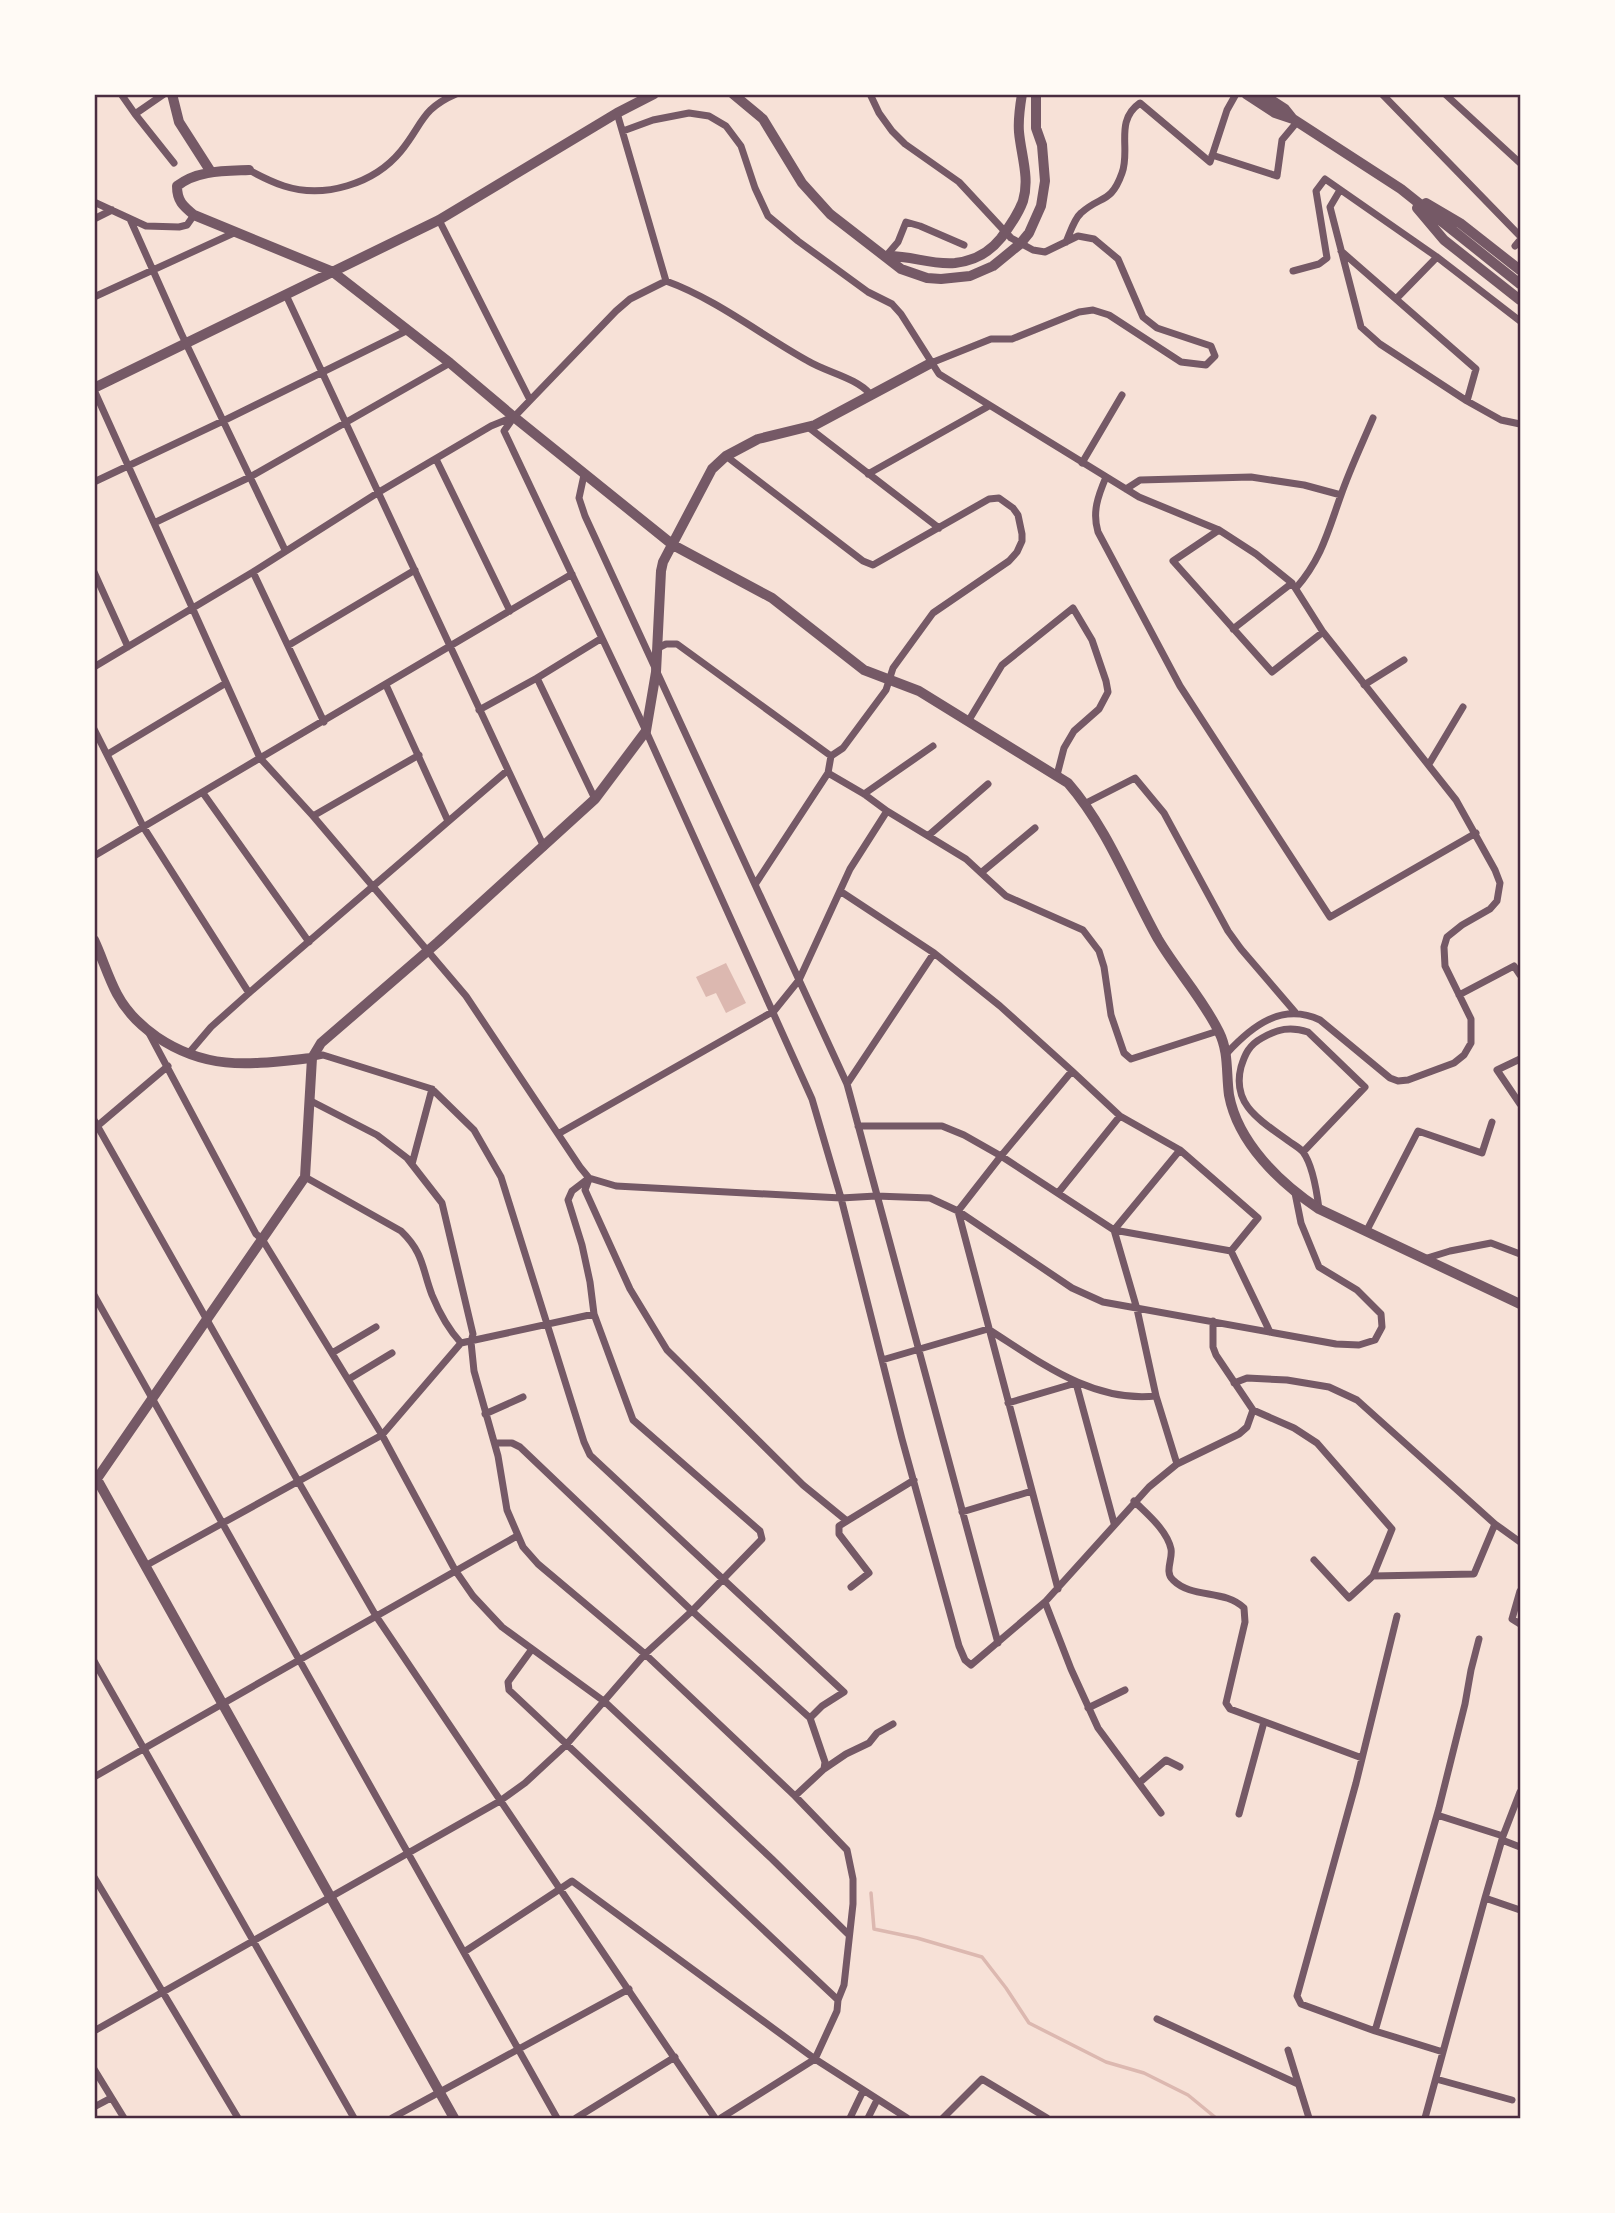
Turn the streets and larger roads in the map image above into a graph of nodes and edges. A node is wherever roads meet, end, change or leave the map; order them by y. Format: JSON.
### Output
{"nodes":[{"id":1,"x":121,"y":94,"type":"edge"},
{"id":2,"x":164,"y":94,"type":"edge"},
{"id":3,"x":172,"y":94,"type":"edge"},
{"id":4,"x":456,"y":94,"type":"edge"},
{"id":5,"x":654,"y":94,"type":"edge"},
{"id":6,"x":733,"y":94,"type":"edge"},
{"id":7,"x":870,"y":94,"type":"edge"},
{"id":8,"x":1022,"y":94,"type":"edge"},
{"id":9,"x":1036,"y":94,"type":"edge"},
{"id":10,"x":1236,"y":94,"type":"edge"},
{"id":11,"x":1246,"y":94,"type":"edge"},
{"id":12,"x":1262,"y":94,"type":"edge"},
{"id":13,"x":1382,"y":94,"type":"edge"},
{"id":14,"x":1445,"y":94,"type":"edge"},
{"id":15,"x":617,"y":113,"type":"junction"},
{"id":16,"x":135,"y":114,"type":"junction"},
{"id":17,"x":1295,"y":120,"type":"junction"},
{"id":18,"x":623,"y":131,"type":"junction"},
{"id":19,"x":1212,"y":155,"type":"junction"},
{"id":20,"x":174,"y":163,"type":"dead end"},
{"id":21,"x":1521,"y":163,"type":"edge"},
{"id":22,"x":249,"y":170,"type":"joint"},
{"id":23,"x":211,"y":172,"type":"junction"},
{"id":24,"x":1401,"y":189,"type":"junction"},
{"id":25,"x":1340,"y":190,"type":"junction"},
{"id":26,"x":94,"y":202,"type":"edge"},
{"id":27,"x":112,"y":210,"type":"junction"},
{"id":28,"x":194,"y":215,"type":"junction"},
{"id":29,"x":94,"y":219,"type":"edge"},
{"id":30,"x":130,"y":219,"type":"junction"},
{"id":31,"x":439,"y":220,"type":"junction"},
{"id":32,"x":236,"y":232,"type":"junction"},
{"id":33,"x":1006,"y":232,"type":"junction"},
{"id":34,"x":1519,"y":241,"type":"edge"},
{"id":35,"x":1065,"y":243,"type":"junction"},
{"id":36,"x":1020,"y":244,"type":"junction"},
{"id":37,"x":964,"y":245,"type":"dead end"},
{"id":38,"x":1341,"y":251,"type":"junction"},
{"id":39,"x":886,"y":256,"type":"junction"},
{"id":40,"x":1437,"y":257,"type":"junction"},
{"id":41,"x":151,"y":270,"type":"junction"},
{"id":42,"x":1521,"y":270,"type":"edge"},
{"id":43,"x":1293,"y":271,"type":"dead end"},
{"id":44,"x":334,"y":272,"type":"junction"},
{"id":45,"x":666,"y":281,"type":"junction"},
{"id":46,"x":1521,"y":284,"type":"edge"},
{"id":47,"x":286,"y":295,"type":"junction"},
{"id":48,"x":94,"y":298,"type":"edge"},
{"id":49,"x":1396,"y":299,"type":"junction"},
{"id":50,"x":1521,"y":300,"type":"edge"},
{"id":51,"x":1521,"y":321,"type":"edge"},
{"id":52,"x":408,"y":330,"type":"junction"},
{"id":53,"x":186,"y":344,"type":"junction"},
{"id":54,"x":450,"y":363,"type":"junction"},
{"id":55,"x":931,"y":363,"type":"junction"},
{"id":56,"x":323,"y":372,"type":"junction"},
{"id":57,"x":94,"y":389,"type":"edge"},
{"id":58,"x":870,"y":394,"type":"junction"},
{"id":59,"x":1122,"y":395,"type":"dead end"},
{"id":60,"x":530,"y":400,"type":"junction"},
{"id":61,"x":1467,"y":401,"type":"junction"},
{"id":62,"x":989,"y":406,"type":"junction"},
{"id":63,"x":514,"y":417,"type":"junction"},
{"id":64,"x":1373,"y":418,"type":"dead end"},
{"id":65,"x":223,"y":421,"type":"junction"},
{"id":66,"x":346,"y":422,"type":"junction"},
{"id":67,"x":1521,"y":424,"type":"edge"},
{"id":68,"x":808,"y":427,"type":"junction"},
{"id":69,"x":726,"y":456,"type":"junction"},
{"id":70,"x":436,"y":459,"type":"junction"},
{"id":71,"x":1082,"y":463,"type":"junction"},
{"id":72,"x":129,"y":465,"type":"junction"},
{"id":73,"x":868,"y":474,"type":"junction"},
{"id":74,"x":584,"y":475,"type":"junction"},
{"id":75,"x":250,"y":477,"type":"junction"},
{"id":76,"x":1106,"y":477,"type":"junction"},
{"id":77,"x":94,"y":482,"type":"edge"},
{"id":78,"x":1126,"y":489,"type":"junction"},
{"id":79,"x":379,"y":492,"type":"junction"},
{"id":80,"x":1341,"y":495,"type":"junction"},
{"id":81,"x":154,"y":523,"type":"junction"},
{"id":82,"x":939,"y":528,"type":"junction"},
{"id":83,"x":1219,"y":530,"type":"junction"},
{"id":84,"x":673,"y":545,"type":"junction"},
{"id":85,"x":285,"y":550,"type":"junction"},
{"id":86,"x":415,"y":570,"type":"junction"},
{"id":87,"x":94,"y":572,"type":"edge"},
{"id":88,"x":253,"y":572,"type":"junction"},
{"id":89,"x":572,"y":574,"type":"junction"},
{"id":90,"x":1294,"y":586,"type":"junction"},
{"id":91,"x":192,"y":607,"type":"junction"},
{"id":92,"x":510,"y":611,"type":"junction"},
{"id":93,"x":1233,"y":629,"type":"junction"},
{"id":94,"x":1323,"y":632,"type":"junction"},
{"id":95,"x":601,"y":638,"type":"junction"},
{"id":96,"x":289,"y":645,"type":"junction"},
{"id":97,"x":450,"y":645,"type":"junction"},
{"id":98,"x":128,"y":647,"type":"junction"},
{"id":99,"x":658,"y":648,"type":"junction"},
{"id":100,"x":1404,"y":660,"type":"dead end"},
{"id":101,"x":94,"y":667,"type":"edge"},
{"id":102,"x":656,"y":673,"type":"junction"},
{"id":103,"x":537,"y":678,"type":"junction"},
{"id":104,"x":889,"y":679,"type":"junction"},
{"id":105,"x":226,"y":683,"type":"junction"},
{"id":106,"x":386,"y":685,"type":"junction"},
{"id":107,"x":1364,"y":685,"type":"junction"},
{"id":108,"x":1463,"y":707,"type":"dead end"},
{"id":109,"x":479,"y":710,"type":"junction"},
{"id":110,"x":969,"y":720,"type":"junction"},
{"id":111,"x":324,"y":722,"type":"junction"},
{"id":112,"x":94,"y":729,"type":"edge"},
{"id":113,"x":646,"y":731,"type":"junction"},
{"id":114,"x":933,"y":746,"type":"dead end"},
{"id":115,"x":108,"y":754,"type":"junction"},
{"id":116,"x":419,"y":755,"type":"junction"},
{"id":117,"x":831,"y":756,"type":"junction"},
{"id":118,"x":260,"y":758,"type":"junction"},
{"id":119,"x":1429,"y":764,"type":"junction"},
{"id":120,"x":508,"y":770,"type":"junction"},
{"id":121,"x":828,"y":774,"type":"junction"},
{"id":122,"x":1057,"y":775,"type":"junction"},
{"id":123,"x":988,"y":784,"type":"dead end"},
{"id":124,"x":203,"y":793,"type":"junction"},
{"id":125,"x":864,"y":794,"type":"junction"},
{"id":126,"x":595,"y":799,"type":"junction"},
{"id":127,"x":1086,"y":803,"type":"junction"},
{"id":128,"x":887,"y":811,"type":"junction"},
{"id":129,"x":313,"y":816,"type":"junction"},
{"id":130,"x":449,"y":821,"type":"junction"},
{"id":131,"x":144,"y":828,"type":"junction"},
{"id":132,"x":1035,"y":828,"type":"dead end"},
{"id":133,"x":1476,"y":833,"type":"junction"},
{"id":134,"x":929,"y":835,"type":"junction"},
{"id":135,"x":544,"y":847,"type":"junction"},
{"id":136,"x":94,"y":856,"type":"edge"},
{"id":137,"x":982,"y":872,"type":"junction"},
{"id":138,"x":756,"y":883,"type":"junction"},
{"id":139,"x":373,"y":887,"type":"junction"},
{"id":140,"x":840,"y":891,"type":"junction"},
{"id":141,"x":94,"y":940,"type":"edge"},
{"id":142,"x":309,"y":942,"type":"junction"},
{"id":143,"x":429,"y":950,"type":"junction"},
{"id":144,"x":934,"y":953,"type":"junction"},
{"id":145,"x":1521,"y":975,"type":"edge"},
{"id":146,"x":799,"y":980,"type":"junction"},
{"id":147,"x":249,"y":993,"type":"junction"},
{"id":148,"x":1459,"y":995,"type":"junction"},
{"id":149,"x":774,"y":1012,"type":"junction"},
{"id":150,"x":1295,"y":1012,"type":"junction"},
{"id":151,"x":148,"y":1030,"type":"junction"},
{"id":152,"x":1218,"y":1031,"type":"junction"},
{"id":153,"x":1227,"y":1053,"type":"junction"},
{"id":154,"x":188,"y":1054,"type":"junction"},
{"id":155,"x":312,"y":1058,"type":"junction"},
{"id":156,"x":1521,"y":1059,"type":"edge"},
{"id":157,"x":168,"y":1066,"type":"junction"},
{"id":158,"x":1072,"y":1071,"type":"junction"},
{"id":159,"x":847,"y":1084,"type":"junction"},
{"id":160,"x":432,"y":1089,"type":"junction"},
{"id":161,"x":309,"y":1100,"type":"junction"},
{"id":162,"x":1521,"y":1104,"type":"edge"},
{"id":163,"x":1120,"y":1116,"type":"junction"},
{"id":164,"x":1492,"y":1122,"type":"dead end"},
{"id":165,"x":96,"y":1125,"type":"edge"},
{"id":166,"x":858,"y":1126,"type":"junction"},
{"id":167,"x":558,"y":1134,"type":"junction"},
{"id":168,"x":1180,"y":1150,"type":"junction"},
{"id":169,"x":1303,"y":1152,"type":"junction"},
{"id":170,"x":1001,"y":1156,"type":"junction"},
{"id":171,"x":412,"y":1164,"type":"junction"},
{"id":172,"x":305,"y":1177,"type":"junction"},
{"id":173,"x":590,"y":1178,"type":"junction"},
{"id":174,"x":1058,"y":1193,"type":"junction"},
{"id":175,"x":1295,"y":1193,"type":"junction"},
{"id":176,"x":876,"y":1196,"type":"junction"},
{"id":177,"x":841,"y":1198,"type":"junction"},
{"id":178,"x":1319,"y":1209,"type":"junction"},
{"id":179,"x":958,"y":1211,"type":"junction"},
{"id":180,"x":1114,"y":1230,"type":"junction"},
{"id":181,"x":1366,"y":1231,"type":"junction"},
{"id":182,"x":262,"y":1239,"type":"junction"},
{"id":183,"x":1231,"y":1251,"type":"junction"},
{"id":184,"x":1521,"y":1254,"type":"edge"},
{"id":185,"x":1423,"y":1259,"type":"junction"},
{"id":186,"x":94,"y":1295,"type":"edge"},
{"id":187,"x":1521,"y":1304,"type":"edge"},
{"id":188,"x":1136,"y":1309,"type":"junction"},
{"id":189,"x":594,"y":1314,"type":"junction"},
{"id":190,"x":207,"y":1320,"type":"junction"},
{"id":191,"x":1213,"y":1321,"type":"junction"},
{"id":192,"x":548,"y":1324,"type":"junction"},
{"id":193,"x":376,"y":1326,"type":"dead end"},
{"id":194,"x":988,"y":1329,"type":"junction"},
{"id":195,"x":1270,"y":1332,"type":"junction"},
{"id":196,"x":471,"y":1342,"type":"junction"},
{"id":197,"x":461,"y":1343,"type":"junction"},
{"id":198,"x":918,"y":1349,"type":"junction"},
{"id":199,"x":332,"y":1353,"type":"junction"},
{"id":200,"x":392,"y":1353,"type":"dead end"},
{"id":201,"x":882,"y":1360,"type":"junction"},
{"id":202,"x":349,"y":1379,"type":"junction"},
{"id":203,"x":1076,"y":1383,"type":"junction"},
{"id":204,"x":1234,"y":1383,"type":"junction"},
{"id":205,"x":1156,"y":1396,"type":"junction"},
{"id":206,"x":523,"y":1397,"type":"dead end"},
{"id":207,"x":152,"y":1399,"type":"junction"},
{"id":208,"x":1008,"y":1403,"type":"junction"},
{"id":209,"x":1253,"y":1410,"type":"junction"},
{"id":210,"x":485,"y":1414,"type":"junction"},
{"id":211,"x":382,"y":1435,"type":"junction"},
{"id":212,"x":495,"y":1443,"type":"junction"},
{"id":213,"x":1177,"y":1464,"type":"junction"},
{"id":214,"x":95,"y":1479,"type":"edge"},
{"id":215,"x":914,"y":1480,"type":"junction"},
{"id":216,"x":298,"y":1481,"type":"junction"},
{"id":217,"x":1032,"y":1492,"type":"junction"},
{"id":218,"x":1134,"y":1501,"type":"junction"},
{"id":219,"x":962,"y":1511,"type":"junction"},
{"id":220,"x":847,"y":1521,"type":"junction"},
{"id":221,"x":223,"y":1524,"type":"junction"},
{"id":222,"x":1114,"y":1524,"type":"junction"},
{"id":223,"x":1495,"y":1524,"type":"junction"},
{"id":224,"x":517,"y":1536,"type":"junction"},
{"id":225,"x":1521,"y":1542,"type":"edge"},
{"id":226,"x":1314,"y":1560,"type":"dead end"},
{"id":227,"x":145,"y":1566,"type":"junction"},
{"id":228,"x":455,"y":1570,"type":"junction"},
{"id":229,"x":1373,"y":1576,"type":"junction"},
{"id":230,"x":722,"y":1580,"type":"junction"},
{"id":231,"x":851,"y":1587,"type":"dead end"},
{"id":232,"x":1058,"y":1589,"type":"junction"},
{"id":233,"x":1521,"y":1591,"type":"edge"},
{"id":234,"x":1045,"y":1602,"type":"junction"},
{"id":235,"x":692,"y":1611,"type":"junction"},
{"id":236,"x":376,"y":1616,"type":"junction"},
{"id":237,"x":1397,"y":1616,"type":"dead end"},
{"id":238,"x":1521,"y":1624,"type":"edge"},
{"id":239,"x":1479,"y":1639,"type":"dead end"},
{"id":240,"x":998,"y":1643,"type":"junction"},
{"id":241,"x":532,"y":1649,"type":"junction"},
{"id":242,"x":645,"y":1654,"type":"junction"},
{"id":243,"x":300,"y":1660,"type":"junction"},
{"id":244,"x":94,"y":1661,"type":"edge"},
{"id":245,"x":1125,"y":1690,"type":"dead end"},
{"id":246,"x":605,"y":1702,"type":"junction"},
{"id":247,"x":223,"y":1704,"type":"junction"},
{"id":248,"x":1088,"y":1708,"type":"junction"},
{"id":249,"x":810,"y":1718,"type":"junction"},
{"id":250,"x":1264,"y":1722,"type":"junction"},
{"id":251,"x":893,"y":1724,"type":"dead end"},
{"id":252,"x":566,"y":1745,"type":"junction"},
{"id":253,"x":144,"y":1749,"type":"junction"},
{"id":254,"x":1362,"y":1758,"type":"junction"},
{"id":255,"x":1180,"y":1768,"type":"dead end"},
{"id":256,"x":824,"y":1769,"type":"junction"},
{"id":257,"x":94,"y":1777,"type":"edge"},
{"id":258,"x":1139,"y":1783,"type":"junction"},
{"id":259,"x":1521,"y":1792,"type":"edge"},
{"id":260,"x":795,"y":1796,"type":"junction"},
{"id":261,"x":500,"y":1801,"type":"junction"},
{"id":262,"x":1517,"y":1810,"type":"edge"},
{"id":263,"x":1161,"y":1813,"type":"dead end"},
{"id":264,"x":1239,"y":1814,"type":"dead end"},
{"id":265,"x":1437,"y":1815,"type":"junction"},
{"id":266,"x":1502,"y":1838,"type":"junction"},
{"id":267,"x":1521,"y":1847,"type":"edge"},
{"id":268,"x":407,"y":1854,"type":"junction"},
{"id":269,"x":94,"y":1877,"type":"edge"},
{"id":270,"x":560,"y":1889,"type":"junction"},
{"id":271,"x":98,"y":1890,"type":"edge"},
{"id":272,"x":330,"y":1898,"type":"junction"},
{"id":273,"x":1485,"y":1898,"type":"junction"},
{"id":274,"x":1521,"y":1910,"type":"edge"},
{"id":275,"x":849,"y":1935,"type":"junction"},
{"id":276,"x":254,"y":1941,"type":"junction"},
{"id":277,"x":464,"y":1952,"type":"junction"},
{"id":278,"x":629,"y":1989,"type":"junction"},
{"id":279,"x":163,"y":1991,"type":"junction"},
{"id":280,"x":838,"y":2000,"type":"junction"},
{"id":281,"x":1157,"y":2019,"type":"dead end"},
{"id":282,"x":94,"y":2031,"type":"edge"},
{"id":283,"x":1375,"y":2031,"type":"junction"},
{"id":284,"x":518,"y":2049,"type":"junction"},
{"id":285,"x":1289,"y":2050,"type":"dead end"},
{"id":286,"x":1443,"y":2052,"type":"junction"},
{"id":287,"x":675,"y":2057,"type":"junction"},
{"id":288,"x":816,"y":2059,"type":"junction"},
{"id":289,"x":94,"y":2069,"type":"edge"},
{"id":290,"x":1436,"y":2079,"type":"junction"},
{"id":291,"x":1297,"y":2084,"type":"junction"},
{"id":292,"x":863,"y":2091,"type":"junction"},
{"id":293,"x":439,"y":2092,"type":"junction"},
{"id":294,"x":111,"y":2098,"type":"junction"},
{"id":295,"x":877,"y":2099,"type":"junction"},
{"id":296,"x":1513,"y":2100,"type":"dead end"},
{"id":297,"x":94,"y":2107,"type":"edge"},
{"id":298,"x":235,"y":2118,"type":"edge"},
{"id":299,"x":946,"y":2118,"type":"edge"},
{"id":300,"x":124,"y":2119,"type":"edge"},
{"id":301,"x":354,"y":2119,"type":"edge"},
{"id":302,"x":392,"y":2119,"type":"edge"},
{"id":303,"x":454,"y":2119,"type":"edge"},
{"id":304,"x":557,"y":2119,"type":"edge"},
{"id":305,"x":576,"y":2119,"type":"edge"},
{"id":306,"x":715,"y":2119,"type":"edge"},
{"id":307,"x":721,"y":2119,"type":"edge"},
{"id":308,"x":850,"y":2119,"type":"edge"},
{"id":309,"x":868,"y":2119,"type":"edge"},
{"id":310,"x":907,"y":2119,"type":"edge"},
{"id":311,"x":1047,"y":2119,"type":"edge"},
{"id":312,"x":1308,"y":2119,"type":"edge"},
{"id":313,"x":1426,"y":2119,"type":"edge"}],
"edges":[{"from":1,"to":16,"type":"street"},
{"from":2,"to":16,"type":"street"},
{"from":3,"to":23,"type":"street"},
{"from":4,"to":22,"type":"street"},
{"from":5,"to":15,"type":"street"},
{"from":6,"to":39,"type":"street"},
{"from":7,"to":33,"type":"street"},
{"from":8,"to":33,"type":"street"},
{"from":9,"to":36,"type":"street"},
{"from":10,"to":19,"type":"street"},
{"from":11,"to":17,"type":"street"},
{"from":12,"to":17,"type":"street"},
{"from":13,"to":34,"type":"street"},
{"from":14,"to":21,"type":"street"},
{"from":15,"to":18,"type":"street"},
{"from":15,"to":31,"type":"street"},
{"from":16,"to":20,"type":"street"},
{"from":17,"to":19,"type":"street"},
{"from":17,"to":24,"type":"street"},
{"from":18,"to":45,"type":"street"},
{"from":18,"to":55,"type":"street"},
{"from":19,"to":35,"type":"street"},
{"from":22,"to":23,"type":"street"},
{"from":23,"to":28,"type":"street"},
{"from":24,"to":42,"type":"street"},
{"from":24,"to":46,"type":"street"},
{"from":24,"to":50,"type":"street"},
{"from":25,"to":38,"type":"street"},
{"from":25,"to":40,"type":"street"},
{"from":25,"to":43,"type":"street"},
{"from":26,"to":27,"type":"street"},
{"from":27,"to":29,"type":"street"},
{"from":27,"to":30,"type":"street"},
{"from":28,"to":30,"type":"street"},
{"from":28,"to":32,"type":"street"},
{"from":30,"to":41,"type":"street"},
{"from":31,"to":44,"type":"street"},
{"from":31,"to":60,"type":"street"},
{"from":32,"to":41,"type":"street"},
{"from":32,"to":44,"type":"street"},
{"from":33,"to":36,"type":"street"},
{"from":33,"to":39,"type":"street"},
{"from":35,"to":36,"type":"street"},
{"from":35,"to":55,"type":"street"},
{"from":36,"to":39,"type":"street"},
{"from":37,"to":39,"type":"street"},
{"from":38,"to":49,"type":"street"},
{"from":38,"to":61,"type":"street"},
{"from":40,"to":49,"type":"street"},
{"from":40,"to":51,"type":"street"},
{"from":41,"to":48,"type":"street"},
{"from":41,"to":53,"type":"street"},
{"from":44,"to":47,"type":"street"},
{"from":44,"to":52,"type":"street"},
{"from":45,"to":58,"type":"street"},
{"from":45,"to":60,"type":"street"},
{"from":47,"to":53,"type":"street"},
{"from":47,"to":56,"type":"street"},
{"from":49,"to":61,"type":"street"},
{"from":52,"to":54,"type":"street"},
{"from":52,"to":56,"type":"street"},
{"from":53,"to":57,"type":"street"},
{"from":53,"to":65,"type":"street"},
{"from":54,"to":63,"type":"street"},
{"from":54,"to":66,"type":"street"},
{"from":55,"to":58,"type":"street"},
{"from":55,"to":62,"type":"street"},
{"from":56,"to":65,"type":"street"},
{"from":56,"to":66,"type":"street"},
{"from":57,"to":72,"type":"street"},
{"from":58,"to":68,"type":"street"},
{"from":59,"to":71,"type":"street"},
{"from":60,"to":63,"type":"street"},
{"from":61,"to":67,"type":"street"},
{"from":62,"to":71,"type":"street"},
{"from":62,"to":73,"type":"street"},
{"from":63,"to":70,"type":"street"},
{"from":63,"to":74,"type":"street"},
{"from":63,"to":89,"type":"street"},
{"from":64,"to":80,"type":"street"},
{"from":65,"to":72,"type":"street"},
{"from":65,"to":75,"type":"street"},
{"from":66,"to":75,"type":"street"},
{"from":66,"to":79,"type":"street"},
{"from":68,"to":69,"type":"street"},
{"from":68,"to":73,"type":"street"},
{"from":69,"to":82,"type":"street"},
{"from":69,"to":84,"type":"street"},
{"from":70,"to":79,"type":"street"},
{"from":70,"to":92,"type":"street"},
{"from":71,"to":76,"type":"street"},
{"from":72,"to":77,"type":"street"},
{"from":72,"to":81,"type":"street"},
{"from":73,"to":82,"type":"street"},
{"from":74,"to":84,"type":"street"},
{"from":74,"to":102,"type":"street"},
{"from":75,"to":81,"type":"street"},
{"from":75,"to":85,"type":"street"},
{"from":76,"to":78,"type":"street"},
{"from":76,"to":133,"type":"street"},
{"from":78,"to":80,"type":"street"},
{"from":78,"to":83,"type":"street"},
{"from":79,"to":85,"type":"street"},
{"from":79,"to":86,"type":"street"},
{"from":80,"to":90,"type":"street"},
{"from":81,"to":91,"type":"street"},
{"from":82,"to":104,"type":"street"},
{"from":83,"to":90,"type":"street"},
{"from":83,"to":93,"type":"street"},
{"from":84,"to":99,"type":"street"},
{"from":84,"to":104,"type":"street"},
{"from":85,"to":88,"type":"street"},
{"from":86,"to":96,"type":"street"},
{"from":86,"to":97,"type":"street"},
{"from":87,"to":98,"type":"street"},
{"from":88,"to":91,"type":"street"},
{"from":88,"to":96,"type":"street"},
{"from":89,"to":92,"type":"street"},
{"from":89,"to":95,"type":"street"},
{"from":90,"to":93,"type":"street"},
{"from":90,"to":94,"type":"street"},
{"from":91,"to":98,"type":"street"},
{"from":91,"to":105,"type":"street"},
{"from":92,"to":97,"type":"street"},
{"from":93,"to":94,"type":"street"},
{"from":94,"to":107,"type":"street"},
{"from":95,"to":103,"type":"street"},
{"from":95,"to":113,"type":"street"},
{"from":96,"to":111,"type":"street"},
{"from":97,"to":106,"type":"street"},
{"from":97,"to":109,"type":"street"},
{"from":98,"to":101,"type":"street"},
{"from":99,"to":102,"type":"street"},
{"from":99,"to":117,"type":"street"},
{"from":100,"to":107,"type":"street"},
{"from":102,"to":113,"type":"street"},
{"from":102,"to":138,"type":"street"},
{"from":103,"to":109,"type":"street"},
{"from":103,"to":126,"type":"street"},
{"from":104,"to":110,"type":"street"},
{"from":104,"to":117,"type":"street"},
{"from":105,"to":115,"type":"street"},
{"from":105,"to":118,"type":"street"},
{"from":106,"to":111,"type":"street"},
{"from":106,"to":116,"type":"street"},
{"from":107,"to":119,"type":"street"},
{"from":108,"to":119,"type":"street"},
{"from":109,"to":120,"type":"street"},
{"from":110,"to":122,"type":"street"},
{"from":110,"to":122,"type":"street"},
{"from":111,"to":118,"type":"street"},
{"from":112,"to":115,"type":"street"},
{"from":113,"to":126,"type":"street"},
{"from":113,"to":149,"type":"street"},
{"from":114,"to":125,"type":"street"},
{"from":115,"to":131,"type":"street"},
{"from":116,"to":129,"type":"street"},
{"from":116,"to":130,"type":"street"},
{"from":117,"to":121,"type":"street"},
{"from":118,"to":124,"type":"street"},
{"from":118,"to":129,"type":"street"},
{"from":119,"to":133,"type":"street"},
{"from":120,"to":130,"type":"street"},
{"from":120,"to":135,"type":"street"},
{"from":121,"to":125,"type":"street"},
{"from":121,"to":138,"type":"street"},
{"from":122,"to":127,"type":"street"},
{"from":123,"to":134,"type":"street"},
{"from":124,"to":131,"type":"street"},
{"from":124,"to":142,"type":"street"},
{"from":125,"to":128,"type":"street"},
{"from":126,"to":135,"type":"street"},
{"from":127,"to":150,"type":"street"},
{"from":127,"to":152,"type":"street"},
{"from":128,"to":134,"type":"street"},
{"from":128,"to":140,"type":"street"},
{"from":129,"to":139,"type":"street"},
{"from":130,"to":139,"type":"street"},
{"from":131,"to":136,"type":"street"},
{"from":131,"to":147,"type":"street"},
{"from":132,"to":137,"type":"street"},
{"from":133,"to":148,"type":"street"},
{"from":134,"to":137,"type":"street"},
{"from":135,"to":143,"type":"street"},
{"from":137,"to":152,"type":"street"},
{"from":138,"to":146,"type":"street"},
{"from":139,"to":142,"type":"street"},
{"from":139,"to":143,"type":"street"},
{"from":140,"to":144,"type":"street"},
{"from":140,"to":146,"type":"street"},
{"from":141,"to":151,"type":"street"},
{"from":142,"to":147,"type":"street"},
{"from":143,"to":155,"type":"street"},
{"from":143,"to":167,"type":"street"},
{"from":144,"to":158,"type":"street"},
{"from":144,"to":159,"type":"street"},
{"from":145,"to":148,"type":"street"},
{"from":146,"to":149,"type":"street"},
{"from":146,"to":159,"type":"street"},
{"from":147,"to":154,"type":"street"},
{"from":148,"to":150,"type":"street"},
{"from":149,"to":167,"type":"street"},
{"from":149,"to":177,"type":"street"},
{"from":150,"to":153,"type":"street"},
{"from":151,"to":154,"type":"street"},
{"from":151,"to":157,"type":"street"},
{"from":152,"to":153,"type":"street"},
{"from":153,"to":175,"type":"street"},
{"from":154,"to":155,"type":"street"},
{"from":155,"to":160,"type":"street"},
{"from":155,"to":161,"type":"street"},
{"from":156,"to":162,"type":"street"},
{"from":157,"to":165,"type":"street"},
{"from":157,"to":182,"type":"street"},
{"from":158,"to":163,"type":"street"},
{"from":158,"to":170,"type":"street"},
{"from":159,"to":166,"type":"street"},
{"from":160,"to":171,"type":"street"},
{"from":160,"to":192,"type":"street"},
{"from":161,"to":171,"type":"street"},
{"from":161,"to":172,"type":"street"},
{"from":163,"to":168,"type":"street"},
{"from":163,"to":174,"type":"street"},
{"from":164,"to":181,"type":"street"},
{"from":165,"to":190,"type":"street"},
{"from":166,"to":170,"type":"street"},
{"from":166,"to":176,"type":"street"},
{"from":167,"to":173,"type":"street"},
{"from":168,"to":180,"type":"street"},
{"from":168,"to":183,"type":"street"},
{"from":169,"to":169,"type":"street"},
{"from":169,"to":178,"type":"street"},
{"from":170,"to":174,"type":"street"},
{"from":170,"to":179,"type":"street"},
{"from":171,"to":196,"type":"street"},
{"from":172,"to":182,"type":"street"},
{"from":172,"to":197,"type":"street"},
{"from":173,"to":177,"type":"street"},
{"from":173,"to":189,"type":"street"},
{"from":173,"to":220,"type":"street"},
{"from":174,"to":180,"type":"street"},
{"from":175,"to":178,"type":"street"},
{"from":175,"to":195,"type":"street"},
{"from":176,"to":177,"type":"street"},
{"from":176,"to":179,"type":"street"},
{"from":176,"to":198,"type":"street"},
{"from":177,"to":201,"type":"street"},
{"from":178,"to":181,"type":"street"},
{"from":179,"to":188,"type":"street"},
{"from":179,"to":194,"type":"street"},
{"from":180,"to":183,"type":"street"},
{"from":180,"to":188,"type":"street"},
{"from":181,"to":185,"type":"street"},
{"from":182,"to":190,"type":"street"},
{"from":182,"to":199,"type":"street"},
{"from":183,"to":195,"type":"street"},
{"from":184,"to":185,"type":"street"},
{"from":185,"to":187,"type":"street"},
{"from":186,"to":207,"type":"street"},
{"from":188,"to":191,"type":"street"},
{"from":188,"to":205,"type":"street"},
{"from":189,"to":192,"type":"street"},
{"from":189,"to":230,"type":"street"},
{"from":190,"to":207,"type":"street"},
{"from":190,"to":216,"type":"street"},
{"from":191,"to":195,"type":"street"},
{"from":191,"to":204,"type":"street"},
{"from":192,"to":196,"type":"street"},
{"from":192,"to":230,"type":"street"},
{"from":193,"to":199,"type":"street"},
{"from":194,"to":198,"type":"street"},
{"from":194,"to":203,"type":"street"},
{"from":194,"to":208,"type":"street"},
{"from":196,"to":197,"type":"street"},
{"from":196,"to":210,"type":"street"},
{"from":197,"to":211,"type":"street"},
{"from":198,"to":201,"type":"street"},
{"from":198,"to":219,"type":"street"},
{"from":199,"to":202,"type":"street"},
{"from":200,"to":202,"type":"street"},
{"from":201,"to":215,"type":"street"},
{"from":202,"to":211,"type":"street"},
{"from":203,"to":205,"type":"street"},
{"from":203,"to":208,"type":"street"},
{"from":203,"to":222,"type":"street"},
{"from":204,"to":209,"type":"street"},
{"from":204,"to":223,"type":"street"},
{"from":205,"to":213,"type":"street"},
{"from":206,"to":210,"type":"street"},
{"from":207,"to":214,"type":"street"},
{"from":207,"to":221,"type":"street"},
{"from":208,"to":217,"type":"street"},
{"from":209,"to":213,"type":"street"},
{"from":209,"to":229,"type":"street"},
{"from":210,"to":212,"type":"street"},
{"from":211,"to":216,"type":"street"},
{"from":211,"to":228,"type":"street"},
{"from":212,"to":224,"type":"street"},
{"from":212,"to":235,"type":"street"},
{"from":213,"to":218,"type":"street"},
{"from":214,"to":227,"type":"street"},
{"from":215,"to":220,"type":"street"},
{"from":215,"to":240,"type":"street"},
{"from":216,"to":221,"type":"street"},
{"from":216,"to":236,"type":"street"},
{"from":217,"to":219,"type":"street"},
{"from":217,"to":232,"type":"street"},
{"from":218,"to":222,"type":"street"},
{"from":218,"to":250,"type":"street"},
{"from":219,"to":240,"type":"street"},
{"from":220,"to":231,"type":"street"},
{"from":221,"to":227,"type":"street"},
{"from":221,"to":243,"type":"street"},
{"from":222,"to":232,"type":"street"},
{"from":223,"to":225,"type":"street"},
{"from":223,"to":229,"type":"street"},
{"from":224,"to":228,"type":"street"},
{"from":224,"to":242,"type":"street"},
{"from":226,"to":229,"type":"street"},
{"from":227,"to":247,"type":"street"},
{"from":228,"to":236,"type":"street"},
{"from":228,"to":241,"type":"street"},
{"from":230,"to":235,"type":"street"},
{"from":230,"to":249,"type":"street"},
{"from":232,"to":234,"type":"street"},
{"from":233,"to":238,"type":"street"},
{"from":234,"to":240,"type":"street"},
{"from":234,"to":248,"type":"street"},
{"from":235,"to":242,"type":"street"},
{"from":235,"to":249,"type":"street"},
{"from":236,"to":243,"type":"street"},
{"from":236,"to":261,"type":"street"},
{"from":237,"to":254,"type":"street"},
{"from":239,"to":265,"type":"street"},
{"from":241,"to":246,"type":"street"},
{"from":241,"to":252,"type":"street"},
{"from":242,"to":246,"type":"street"},
{"from":242,"to":260,"type":"street"},
{"from":243,"to":247,"type":"street"},
{"from":243,"to":268,"type":"street"},
{"from":244,"to":253,"type":"street"},
{"from":245,"to":248,"type":"street"},
{"from":246,"to":252,"type":"street"},
{"from":246,"to":275,"type":"street"},
{"from":247,"to":253,"type":"street"},
{"from":247,"to":272,"type":"street"},
{"from":248,"to":258,"type":"street"},
{"from":249,"to":256,"type":"street"},
{"from":250,"to":254,"type":"street"},
{"from":250,"to":264,"type":"street"},
{"from":251,"to":256,"type":"street"},
{"from":252,"to":261,"type":"street"},
{"from":252,"to":280,"type":"street"},
{"from":253,"to":257,"type":"street"},
{"from":253,"to":276,"type":"street"},
{"from":254,"to":283,"type":"street"},
{"from":255,"to":258,"type":"street"},
{"from":256,"to":260,"type":"street"},
{"from":258,"to":263,"type":"street"},
{"from":259,"to":262,"type":"street"},
{"from":260,"to":275,"type":"street"},
{"from":261,"to":268,"type":"street"},
{"from":261,"to":270,"type":"street"},
{"from":262,"to":266,"type":"street"},
{"from":265,"to":266,"type":"street"},
{"from":265,"to":283,"type":"street"},
{"from":266,"to":267,"type":"street"},
{"from":266,"to":273,"type":"street"},
{"from":268,"to":272,"type":"street"},
{"from":268,"to":277,"type":"street"},
{"from":269,"to":271,"type":"street"},
{"from":270,"to":277,"type":"street"},
{"from":270,"to":278,"type":"street"},
{"from":270,"to":288,"type":"street"},
{"from":271,"to":279,"type":"street"},
{"from":272,"to":276,"type":"street"},
{"from":272,"to":293,"type":"street"},
{"from":273,"to":274,"type":"street"},
{"from":273,"to":286,"type":"street"},
{"from":275,"to":280,"type":"street"},
{"from":276,"to":279,"type":"street"},
{"from":276,"to":301,"type":"street"},
{"from":277,"to":284,"type":"street"},
{"from":278,"to":284,"type":"street"},
{"from":278,"to":287,"type":"street"},
{"from":279,"to":282,"type":"street"},
{"from":279,"to":298,"type":"street"},
{"from":280,"to":288,"type":"street"},
{"from":281,"to":291,"type":"street"},
{"from":283,"to":286,"type":"street"},
{"from":284,"to":293,"type":"street"},
{"from":284,"to":304,"type":"street"},
{"from":285,"to":291,"type":"street"},
{"from":286,"to":290,"type":"street"},
{"from":287,"to":305,"type":"street"},
{"from":287,"to":306,"type":"street"},
{"from":288,"to":292,"type":"street"},
{"from":288,"to":307,"type":"street"},
{"from":289,"to":294,"type":"street"},
{"from":290,"to":296,"type":"street"},
{"from":290,"to":313,"type":"street"},
{"from":291,"to":312,"type":"street"},
{"from":292,"to":295,"type":"street"},
{"from":292,"to":308,"type":"street"},
{"from":293,"to":302,"type":"street"},
{"from":293,"to":303,"type":"street"},
{"from":294,"to":297,"type":"street"},
{"from":294,"to":300,"type":"street"},
{"from":295,"to":309,"type":"street"},
{"from":295,"to":310,"type":"street"},
{"from":299,"to":311,"type":"street"}]}
